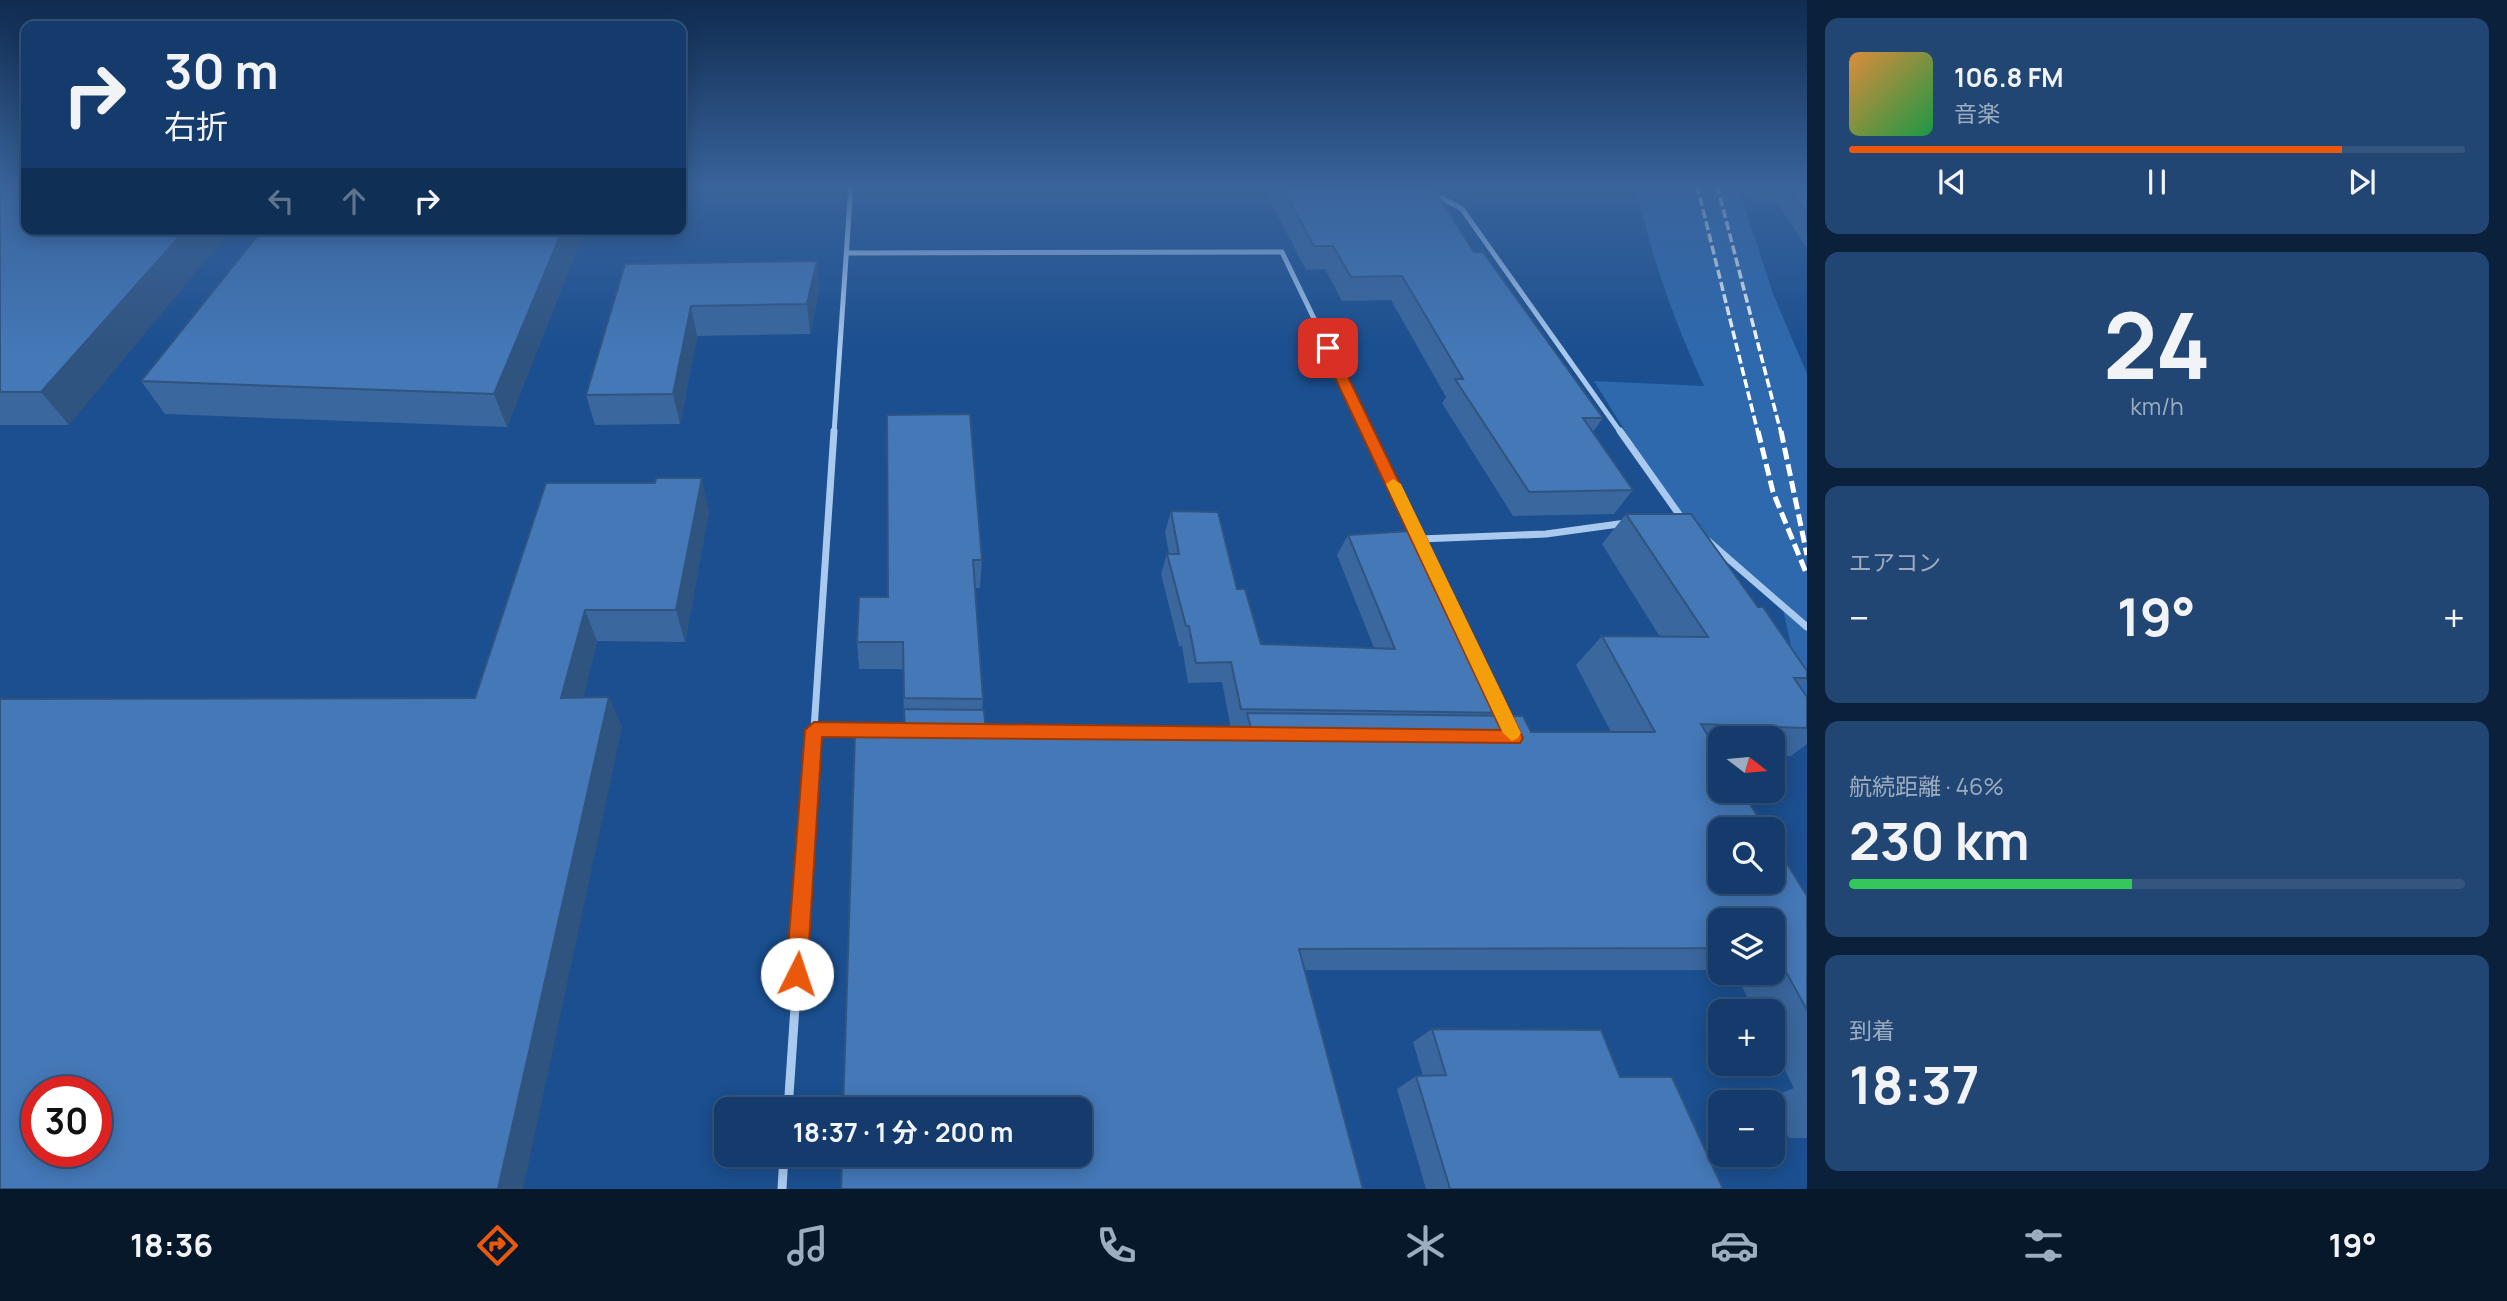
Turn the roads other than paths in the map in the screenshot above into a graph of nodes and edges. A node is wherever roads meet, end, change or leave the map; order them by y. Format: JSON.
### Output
{"nodes":[{"id":1,"x":849,"y":240,"type":"edge"},
{"id":2,"x":1484,"y":240,"type":"edge"},
{"id":3,"x":848,"y":253,"type":"junction"},
{"id":4,"x":1678,"y":516,"type":"junction"},
{"id":5,"x":1665,"y":518,"type":"edge"},
{"id":6,"x":1639,"y":522,"type":"edge"},
{"id":7,"x":1688,"y":524,"type":"edge"},
{"id":8,"x":1697,"y":532,"type":"edge"},
{"id":9,"x":1420,"y":539,"type":"junction"},
{"id":10,"x":1449,"y":601,"type":"edge"},
{"id":11,"x":1807,"y":627,"type":"edge"},
{"id":12,"x":814,"y":730,"type":"junction"},
{"id":13,"x":922,"y":731,"type":"edge"},
{"id":14,"x":964,"y":731,"type":"edge"},
{"id":15,"x":1101,"y":733,"type":"edge"},
{"id":16,"x":789,"y":1097,"type":"edge"},
{"id":17,"x":783,"y":1167,"type":"edge"},
{"id":18,"x":782,"y":1189,"type":"edge"}],
"edges":[{"from":1,"to":3,"type":"street"},
{"from":2,"to":4,"type":"street"},
{"from":3,"to":9,"type":"street"},
{"from":3,"to":12,"type":"street"},
{"from":4,"to":5,"type":"street"},
{"from":4,"to":7,"type":"street"},
{"from":6,"to":9,"type":"street"},
{"from":8,"to":11,"type":"street"},
{"from":9,"to":10,"type":"street"},
{"from":12,"to":13,"type":"street"},
{"from":12,"to":16,"type":"street"},
{"from":14,"to":15,"type":"street"},
{"from":17,"to":18,"type":"street"}]}
